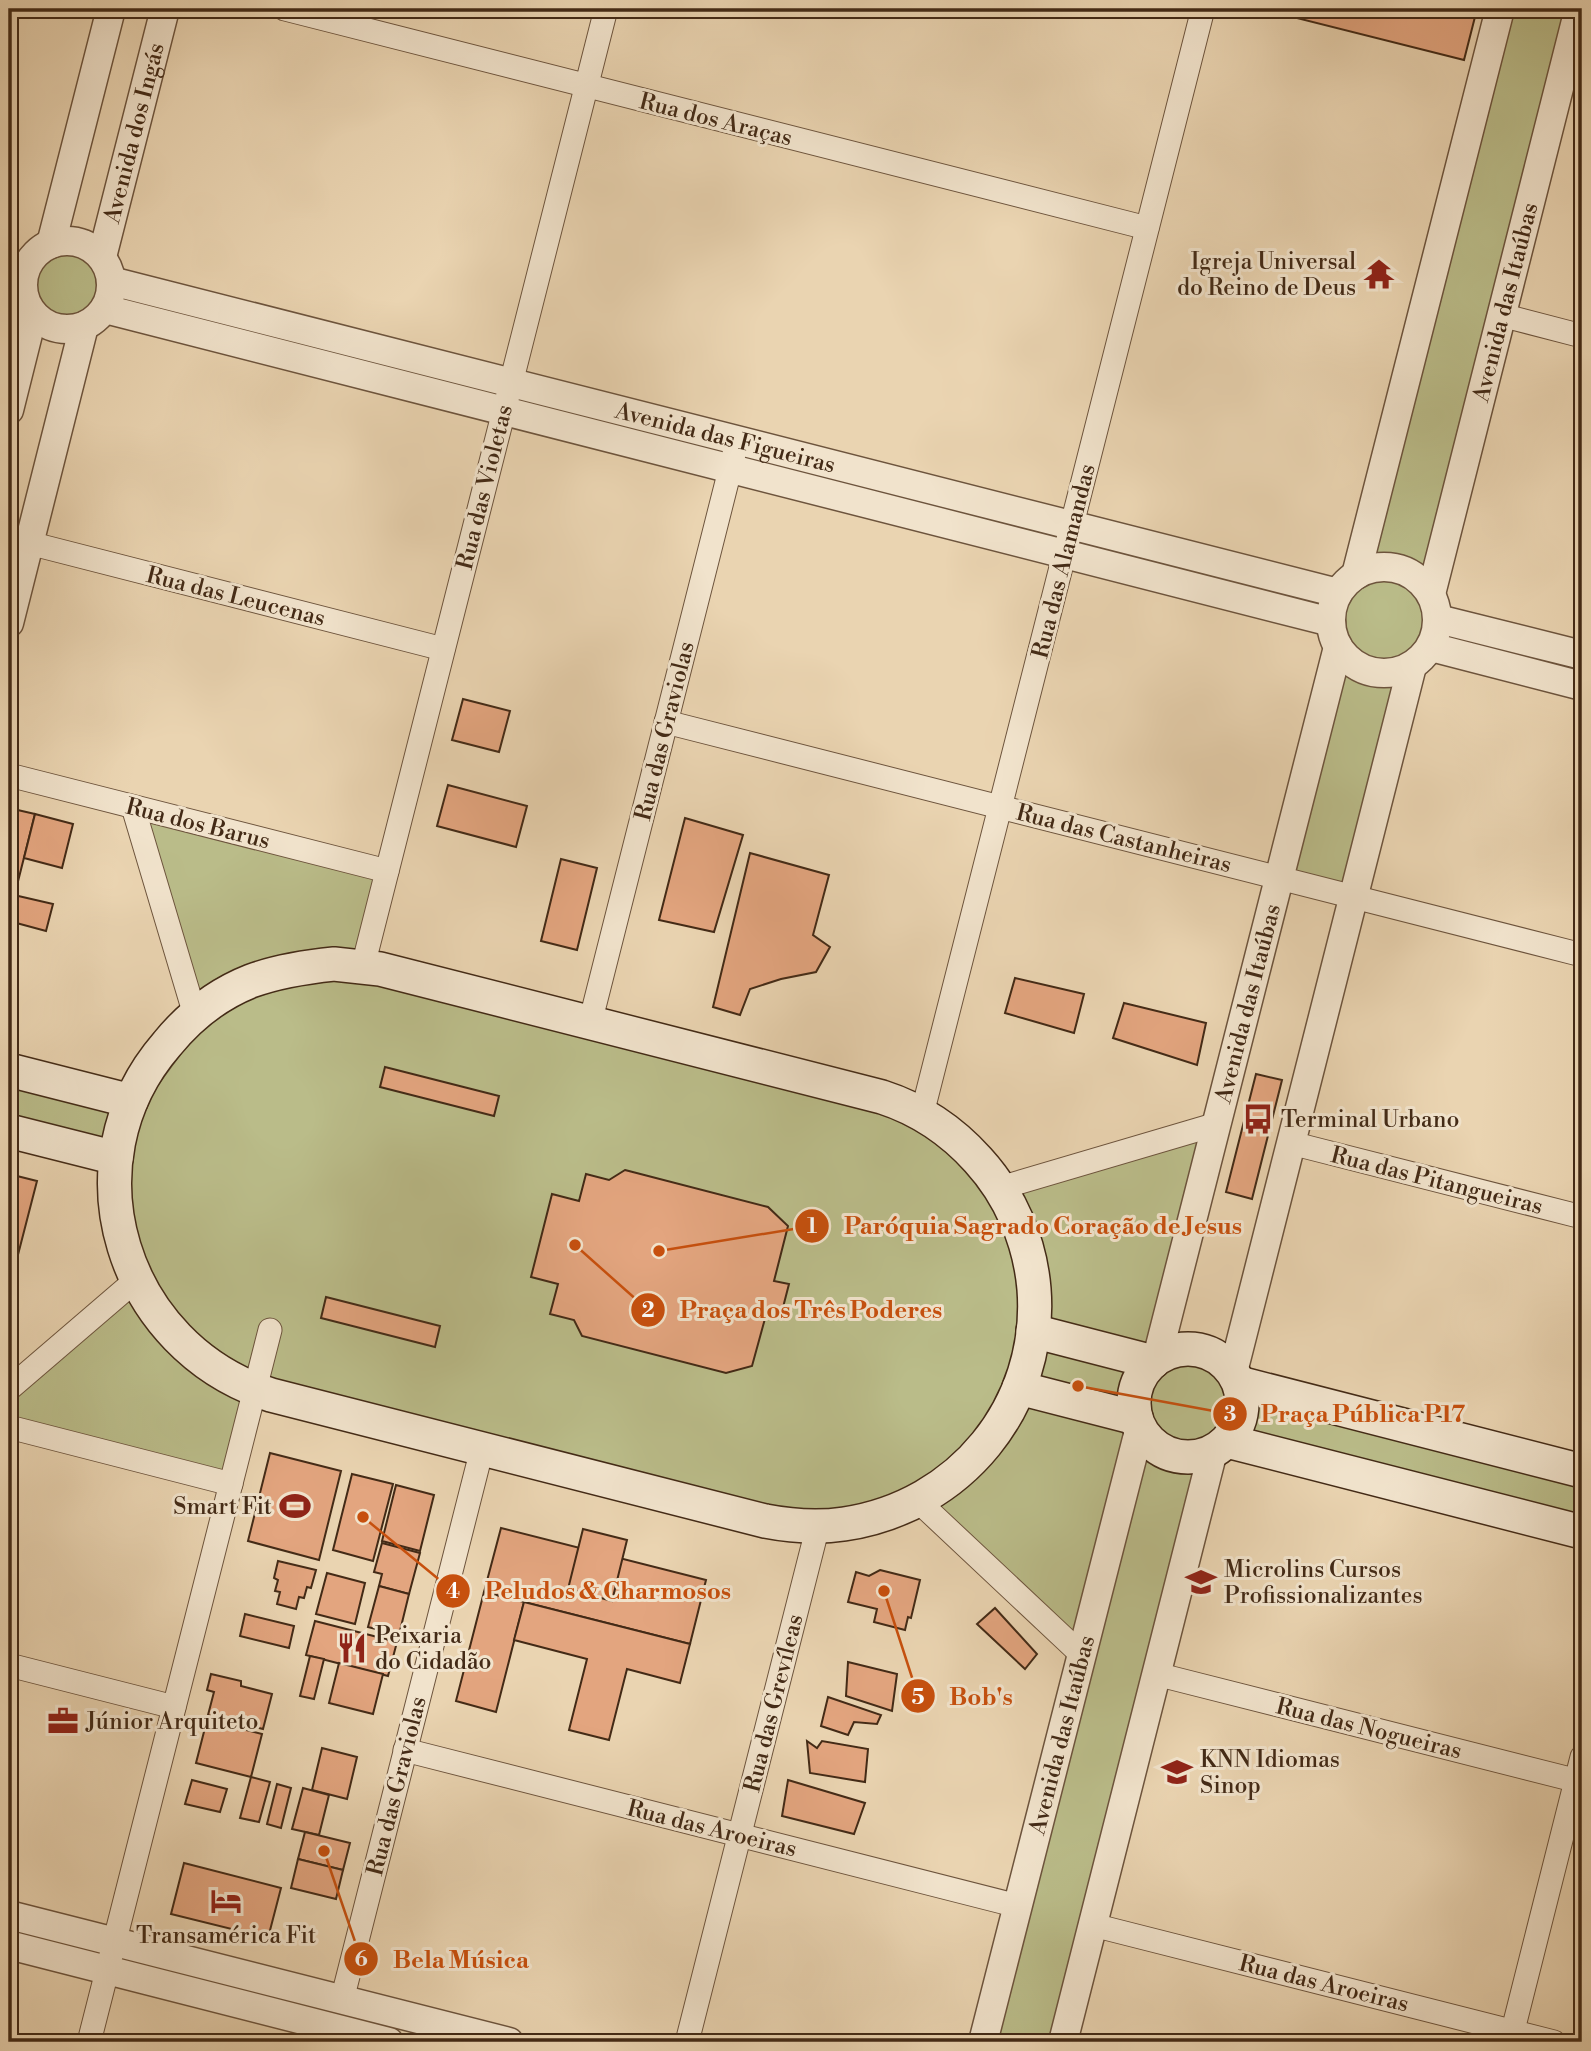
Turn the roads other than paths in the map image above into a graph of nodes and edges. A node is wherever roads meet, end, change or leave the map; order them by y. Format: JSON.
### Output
{"nodes":[{"id":1,"x":111,"y":9,"type":"edge"},
{"id":2,"x":165,"y":9,"type":"edge"},
{"id":3,"x":285,"y":9,"type":"edge"},
{"id":4,"x":606,"y":9,"type":"edge"},
{"id":5,"x":1203,"y":9,"type":"edge"},
{"id":6,"x":1500,"y":9,"type":"edge"},
{"id":7,"x":1580,"y":10,"type":"edge"},
{"id":8,"x":586,"y":86,"type":"junction"},
{"id":9,"x":1147,"y":229,"type":"junction"},
{"id":10,"x":51,"y":244,"type":"junction"},
{"id":11,"x":107,"y":269,"type":"junction"},
{"id":12,"x":16,"y":273,"type":"edge"},
{"id":13,"x":23,"y":307,"type":"edge"},
{"id":14,"x":1502,"y":315,"type":"junction"},
{"id":15,"x":94,"y":318,"type":"junction"},
{"id":16,"x":1582,"y":336,"type":"edge"},
{"id":17,"x":511,"y":383,"type":"junction"},
{"id":18,"x":9,"y":410,"type":"edge"},
{"id":19,"x":504,"y":411,"type":"junction"},
{"id":20,"x":738,"y":440,"type":"junction"},
{"id":21,"x":731,"y":469,"type":"junction"},
{"id":22,"x":1072,"y":526,"type":"junction"},
{"id":23,"x":29,"y":543,"type":"junction"},
{"id":24,"x":1065,"y":554,"type":"junction"},
{"id":25,"x":1347,"y":584,"type":"junction"},
{"id":26,"x":1434,"y":606,"type":"junction"},
{"id":27,"x":9,"y":623,"type":"edge"},
{"id":28,"x":1334,"y":634,"type":"junction"},
{"id":29,"x":443,"y":649,"type":"junction"},
{"id":30,"x":1422,"y":656,"type":"junction"},
{"id":31,"x":1582,"y":656,"type":"edge"},
{"id":32,"x":1582,"y":686,"type":"edge"},
{"id":33,"x":666,"y":722,"type":"junction"},
{"id":34,"x":9,"y":775,"type":"edge"},
{"id":35,"x":133,"y":807,"type":"junction"},
{"id":36,"x":1001,"y":807,"type":"junction"},
{"id":37,"x":387,"y":871,"type":"junction"},
{"id":38,"x":1279,"y":877,"type":"junction"},
{"id":39,"x":1354,"y":897,"type":"junction"},
{"id":40,"x":1582,"y":955,"type":"edge"},
{"id":41,"x":363,"y":966,"type":"junction"},
{"id":42,"x":195,"y":1015,"type":"junction"},
{"id":43,"x":590,"y":1023,"type":"junction"},
{"id":44,"x":9,"y":1070,"type":"edge"},
{"id":45,"x":131,"y":1101,"type":"junction"},
{"id":46,"x":922,"y":1114,"type":"junction"},
{"id":47,"x":1217,"y":1124,"type":"junction"},
{"id":48,"x":9,"y":1131,"type":"edge"},
{"id":49,"x":1291,"y":1143,"type":"junction"},
{"id":50,"x":116,"y":1158,"type":"junction"},
{"id":51,"x":1000,"y":1188,"type":"junction"},
{"id":52,"x":1582,"y":1217,"type":"edge"},
{"id":53,"x":136,"y":1280,"type":"junction"},
{"id":54,"x":270,"y":1329,"type":"dead end"},
{"id":55,"x":1033,"y":1331,"type":"junction"},
{"id":56,"x":1155,"y":1360,"type":"junction"},
{"id":57,"x":1236,"y":1378,"type":"junction"},
{"id":58,"x":1019,"y":1388,"type":"junction"},
{"id":59,"x":9,"y":1389,"type":"edge"},
{"id":60,"x":255,"y":1390,"type":"junction"},
{"id":61,"x":1138,"y":1422,"type":"junction"},
{"id":62,"x":9,"y":1427,"type":"edge"},
{"id":63,"x":1220,"y":1446,"type":"junction"},
{"id":64,"x":482,"y":1449,"type":"junction"},
{"id":65,"x":1582,"y":1471,"type":"edge"},
{"id":66,"x":231,"y":1484,"type":"junction"},
{"id":67,"x":917,"y":1500,"type":"junction"},
{"id":68,"x":818,"y":1526,"type":"junction"},
{"id":69,"x":1582,"y":1532,"type":"edge"},
{"id":70,"x":1082,"y":1655,"type":"junction"},
{"id":71,"x":9,"y":1665,"type":"edge"},
{"id":72,"x":1156,"y":1674,"type":"junction"},
{"id":73,"x":174,"y":1707,"type":"junction"},
{"id":74,"x":405,"y":1750,"type":"junction"},
{"id":75,"x":1582,"y":1757,"type":"edge"},
{"id":76,"x":1579,"y":1781,"type":"edge"},
{"id":77,"x":739,"y":1835,"type":"junction"},
{"id":78,"x":1018,"y":1906,"type":"junction"},
{"id":79,"x":9,"y":1915,"type":"edge"},
{"id":80,"x":1093,"y":1925,"type":"junction"},
{"id":81,"x":115,"y":1942,"type":"junction"},
{"id":82,"x":9,"y":1945,"type":"edge"},
{"id":83,"x":108,"y":1970,"type":"junction"},
{"id":84,"x":342,"y":2000,"type":"junction"},
{"id":85,"x":1511,"y":2037,"type":"edge"},
{"id":86,"x":89,"y":2042,"type":"edge"},
{"id":87,"x":389,"y":2042,"type":"edge"},
{"id":88,"x":509,"y":2042,"type":"edge"},
{"id":89,"x":687,"y":2042,"type":"edge"},
{"id":90,"x":983,"y":2042,"type":"edge"},
{"id":91,"x":1063,"y":2042,"type":"edge"},
{"id":92,"x":1554,"y":2042,"type":"edge"}],
"edges":[{"from":1,"to":10,"type":"street"},
{"from":2,"to":11,"type":"street","name":"Avenida dos Ingás"},
{"from":3,"to":8,"type":"street","name":"Rua dos Araças"},
{"from":4,"to":8,"type":"street","name":"Rua das Violetas"},
{"from":5,"to":9,"type":"street","name":"Rua das Alamandas"},
{"from":6,"to":25,"type":"street"},
{"from":7,"to":14,"type":"street","name":"Avenida das Itaúbas"},
{"from":8,"to":9,"type":"street","name":"Rua dos Araças"},
{"from":8,"to":17,"type":"street","name":"Rua das Violetas"},
{"from":9,"to":22,"type":"street","name":"Rua das Alamandas"},
{"from":10,"to":11,"type":"street","name":"Avenida das Figueiras"},
{"from":10,"to":12,"type":"street"},
{"from":11,"to":15,"type":"street"},
{"from":11,"to":17,"type":"street","name":"Avenida das Figueiras"},
{"from":12,"to":13,"type":"street"},
{"from":13,"to":15,"type":"street","name":"Avenida das Figueiras"},
{"from":13,"to":18,"type":"street"},
{"from":14,"to":16,"type":"street"},
{"from":14,"to":26,"type":"street","name":"Avenida das Itaúbas"},
{"from":15,"to":19,"type":"street","name":"Avenida das Figueiras"},
{"from":15,"to":23,"type":"street"},
{"from":17,"to":19,"type":"street","name":"Rua das Violetas"},
{"from":17,"to":20,"type":"street","name":"Avenida das Figueiras"},
{"from":19,"to":21,"type":"street","name":"Avenida das Figueiras"},
{"from":19,"to":29,"type":"street","name":"Rua das Violetas"},
{"from":20,"to":21,"type":"street","name":"Rua das Graviolas"},
{"from":20,"to":22,"type":"street","name":"Avenida das Figueiras"},
{"from":21,"to":24,"type":"street","name":"Avenida das Figueiras"},
{"from":21,"to":33,"type":"street","name":"Rua das Graviolas"},
{"from":22,"to":24,"type":"street","name":"Rua das Alamandas"},
{"from":22,"to":25,"type":"street","name":"Avenida das Figueiras"},
{"from":23,"to":27,"type":"street"},
{"from":23,"to":29,"type":"street","name":"Rua das Leucenas"},
{"from":24,"to":28,"type":"street","name":"Avenida das Figueiras"},
{"from":24,"to":36,"type":"street","name":"Rua das Alamandas"},
{"from":25,"to":26,"type":"street","name":"Avenida das Figueiras"},
{"from":25,"to":28,"type":"street"},
{"from":26,"to":30,"type":"street"},
{"from":26,"to":31,"type":"street","name":"Avenida das Figueiras"},
{"from":28,"to":30,"type":"street","name":"Avenida das Figueiras"},
{"from":28,"to":38,"type":"street","name":"Avenida das Itaúbas"},
{"from":29,"to":37,"type":"street","name":"Rua das Violetas"},
{"from":30,"to":32,"type":"street","name":"Avenida das Figueiras"},
{"from":30,"to":39,"type":"street"},
{"from":33,"to":36,"type":"street","name":"Rua das Castanheiras"},
{"from":33,"to":43,"type":"street","name":"Rua das Graviolas"},
{"from":34,"to":35,"type":"street","name":"Rua dos Barus"},
{"from":35,"to":37,"type":"street","name":"Rua dos Barus"},
{"from":35,"to":42,"type":"street"},
{"from":36,"to":38,"type":"street","name":"Rua das Castanheiras"},
{"from":36,"to":46,"type":"street","name":"Rua das Alamandas"},
{"from":37,"to":41,"type":"street","name":"Rua das Violetas"},
{"from":38,"to":39,"type":"street","name":"Rua das Castanheiras"},
{"from":38,"to":47,"type":"street","name":"Avenida das Itaúbas"},
{"from":39,"to":40,"type":"street","name":"Rua das Castanheiras"},
{"from":39,"to":49,"type":"street"},
{"from":41,"to":42,"type":"main road"},
{"from":41,"to":43,"type":"main road"},
{"from":42,"to":45,"type":"main road"},
{"from":43,"to":46,"type":"main road"},
{"from":44,"to":45,"type":"main road"},
{"from":45,"to":50,"type":"main road"},
{"from":46,"to":51,"type":"main road"},
{"from":47,"to":51,"type":"street"},
{"from":47,"to":56,"type":"street","name":"Avenida das Itaúbas"},
{"from":48,"to":50,"type":"main road"},
{"from":49,"to":52,"type":"street","name":"Rua das Pitangueiras"},
{"from":49,"to":57,"type":"street"},
{"from":50,"to":53,"type":"main road"},
{"from":51,"to":55,"type":"main road"},
{"from":53,"to":59,"type":"street"},
{"from":53,"to":60,"type":"main road"},
{"from":54,"to":60,"type":"street"},
{"from":55,"to":56,"type":"main road"},
{"from":55,"to":58,"type":"main road"},
{"from":56,"to":57,"type":"main road"},
{"from":56,"to":61,"type":"main road"},
{"from":57,"to":63,"type":"main road"},
{"from":57,"to":65,"type":"main road"},
{"from":58,"to":61,"type":"main road"},
{"from":58,"to":67,"type":"main road"},
{"from":60,"to":64,"type":"main road"},
{"from":60,"to":66,"type":"street"},
{"from":61,"to":63,"type":"main road"},
{"from":61,"to":70,"type":"street","name":"Avenida das Itaúbas"},
{"from":62,"to":66,"type":"street"},
{"from":63,"to":69,"type":"main road"},
{"from":63,"to":72,"type":"street"},
{"from":64,"to":68,"type":"main road"},
{"from":64,"to":74,"type":"street","name":"Rua das Graviolas"},
{"from":66,"to":73,"type":"street"},
{"from":67,"to":68,"type":"main road"},
{"from":67,"to":70,"type":"street"},
{"from":68,"to":77,"type":"street","name":"Rua das Grevíleas"},
{"from":70,"to":78,"type":"street","name":"Avenida das Itaúbas"},
{"from":71,"to":73,"type":"street"},
{"from":72,"to":76,"type":"street","name":"Rua das Nogueiras"},
{"from":72,"to":80,"type":"street"},
{"from":73,"to":81,"type":"street"},
{"from":74,"to":77,"type":"street","name":"Rua das Aroeiras"},
{"from":74,"to":84,"type":"street","name":"Rua das Graviolas"},
{"from":75,"to":76,"type":"street"},
{"from":76,"to":85,"type":"street"},
{"from":77,"to":78,"type":"street","name":"Rua das Aroeiras"},
{"from":77,"to":89,"type":"street","name":"Rua das Grevíleas"},
{"from":78,"to":90,"type":"street","name":"Avenida das Itaúbas"},
{"from":79,"to":81,"type":"street"},
{"from":80,"to":85,"type":"street","name":"Rua das Aroeiras"},
{"from":80,"to":91,"type":"street"},
{"from":81,"to":83,"type":"street"},
{"from":81,"to":84,"type":"street"},
{"from":82,"to":83,"type":"street"},
{"from":83,"to":86,"type":"street"},
{"from":83,"to":87,"type":"street"},
{"from":84,"to":88,"type":"street"},
{"from":85,"to":92,"type":"street","name":"Rua das Aroeiras"}]}
